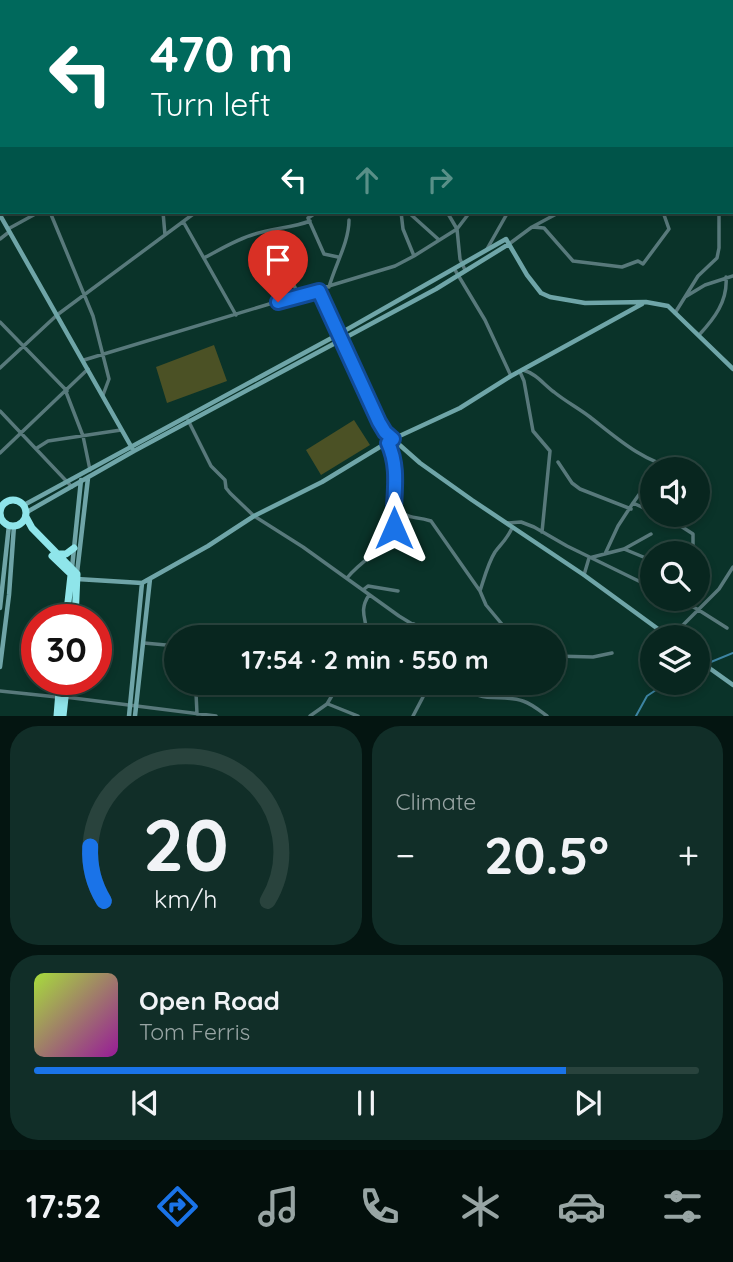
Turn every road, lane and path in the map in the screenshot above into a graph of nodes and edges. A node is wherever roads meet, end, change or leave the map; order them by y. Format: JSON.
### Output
{"nodes":[{"id":1,"x":36,"y":214,"type":"edge"},
{"id":2,"x":51,"y":214,"type":"edge"},
{"id":3,"x":163,"y":214,"type":"edge"},
{"id":4,"x":193,"y":214,"type":"edge"},
{"id":5,"x":314,"y":214,"type":"edge"},
{"id":6,"x":401,"y":214,"type":"edge"},
{"id":7,"x":410,"y":214,"type":"edge"},
{"id":8,"x":448,"y":214,"type":"edge"},
{"id":9,"x":468,"y":214,"type":"edge"},
{"id":10,"x":507,"y":214,"type":"edge"},
{"id":11,"x":556,"y":214,"type":"edge"},
{"id":12,"x":664,"y":214,"type":"edge"},
{"id":13,"x":719,"y":214,"type":"edge"},
{"id":14,"x":0,"y":215,"type":"edge"},
{"id":15,"x":349,"y":220,"type":"dead end"},
{"id":16,"x":310,"y":221,"type":"junction"},
{"id":17,"x":183,"y":222,"type":"junction"},
{"id":18,"x":531,"y":227,"type":"junction"},
{"id":19,"x":457,"y":229,"type":"junction"},
{"id":20,"x":9,"y":231,"type":"junction"},
{"id":21,"x":165,"y":235,"type":"junction"},
{"id":22,"x":0,"y":239,"type":"edge"},
{"id":23,"x":438,"y":239,"type":"junction"},
{"id":24,"x":508,"y":241,"type":"junction"},
{"id":25,"x":486,"y":251,"type":"junction"},
{"id":26,"x":414,"y":256,"type":"junction"},
{"id":27,"x":338,"y":257,"type":"junction"},
{"id":28,"x":204,"y":258,"type":"junction"},
{"id":29,"x":464,"y":268,"type":"junction"},
{"id":30,"x":454,"y":270,"type":"junction"},
{"id":31,"x":292,"y":274,"type":"dead end"},
{"id":32,"x":458,"y":275,"type":"junction"},
{"id":33,"x":733,"y":276,"type":"edge"},
{"id":34,"x":726,"y":277,"type":"junction"},
{"id":35,"x":430,"y":283,"type":"junction"},
{"id":36,"x":329,"y":287,"type":"junction"},
{"id":37,"x":436,"y":289,"type":"junction"},
{"id":38,"x":319,"y":291,"type":"junction"},
{"id":39,"x":84,"y":296,"type":"junction"},
{"id":40,"x":299,"y":296,"type":"junction"},
{"id":41,"x":683,"y":299,"type":"junction"},
{"id":42,"x":646,"y":302,"type":"junction"},
{"id":43,"x":675,"y":313,"type":"junction"},
{"id":44,"x":57,"y":315,"type":"junction"},
{"id":45,"x":236,"y":315,"type":"junction"},
{"id":46,"x":0,"y":322,"type":"edge"},
{"id":47,"x":339,"y":334,"type":"junction"},
{"id":48,"x":699,"y":335,"type":"junction"},
{"id":49,"x":342,"y":341,"type":"junction"},
{"id":50,"x":23,"y":346,"type":"junction"},
{"id":51,"x":104,"y":354,"type":"junction"},
{"id":52,"x":84,"y":360,"type":"junction"},
{"id":53,"x":0,"y":368,"type":"edge"},
{"id":54,"x":88,"y":369,"type":"junction"},
{"id":55,"x":733,"y":369,"type":"edge"},
{"id":56,"x":522,"y":371,"type":"junction"},
{"id":57,"x":511,"y":376,"type":"junction"},
{"id":58,"x":250,"y":382,"type":"junction"},
{"id":59,"x":253,"y":388,"type":"junction"},
{"id":60,"x":66,"y":391,"type":"junction"},
{"id":61,"x":103,"y":395,"type":"junction"},
{"id":62,"x":0,"y":411,"type":"edge"},
{"id":63,"x":186,"y":416,"type":"junction"},
{"id":64,"x":190,"y":422,"type":"junction"},
{"id":65,"x":123,"y":429,"type":"junction"},
{"id":66,"x":21,"y":433,"type":"junction"},
{"id":67,"x":83,"y":436,"type":"junction"},
{"id":68,"x":391,"y":441,"type":"junction"},
{"id":69,"x":36,"y":449,"type":"junction"},
{"id":70,"x":133,"y":449,"type":"junction"},
{"id":71,"x":0,"y":453,"type":"edge"},
{"id":72,"x":642,"y":457,"type":"edge"},
{"id":73,"x":558,"y":462,"type":"dead end"},
{"id":74,"x":90,"y":470,"type":"junction"},
{"id":75,"x":82,"y":474,"type":"junction"},
{"id":76,"x":88,"y":479,"type":"junction"},
{"id":77,"x":68,"y":481,"type":"junction"},
{"id":78,"x":81,"y":482,"type":"junction"},
{"id":79,"x":72,"y":487,"type":"junction"},
{"id":80,"x":0,"y":494,"type":"edge"},
{"id":81,"x":640,"y":494,"type":"edge"},
{"id":82,"x":13,"y":499,"type":"junction"},
{"id":83,"x":395,"y":502,"type":"junction"},
{"id":84,"x":632,"y":506,"type":"junction"},
{"id":85,"x":1,"y":507,"type":"edge"},
{"id":86,"x":640,"y":508,"type":"edge"},
{"id":87,"x":25,"y":511,"type":"junction"},
{"id":88,"x":254,"y":516,"type":"junction"},
{"id":89,"x":505,"y":524,"type":"junction"},
{"id":90,"x":14,"y":525,"type":"junction"},
{"id":91,"x":682,"y":527,"type":"edge"},
{"id":92,"x":512,"y":528,"type":"junction"},
{"id":93,"x":542,"y":532,"type":"junction"},
{"id":94,"x":651,"y":534,"type":"dead end"},
{"id":95,"x":693,"y":541,"type":"edge"},
{"id":96,"x":74,"y":548,"type":"junction"},
{"id":97,"x":624,"y":549,"type":"junction"},
{"id":98,"x":57,"y":554,"type":"junction"},
{"id":99,"x":605,"y":554,"type":"junction"},
{"id":100,"x":640,"y":556,"type":"edge"},
{"id":101,"x":589,"y":558,"type":"junction"},
{"id":102,"x":733,"y":567,"type":"edge"},
{"id":103,"x":74,"y":575,"type":"junction"},
{"id":104,"x":584,"y":575,"type":"junction"},
{"id":105,"x":150,"y":578,"type":"junction"},
{"id":106,"x":347,"y":578,"type":"junction"},
{"id":107,"x":640,"y":582,"type":"edge"},
{"id":108,"x":142,"y":583,"type":"junction"},
{"id":109,"x":363,"y":590,"type":"junction"},
{"id":110,"x":1,"y":591,"type":"edge"},
{"id":111,"x":398,"y":592,"type":"dead end"},
{"id":112,"x":480,"y":592,"type":"junction"},
{"id":113,"x":9,"y":595,"type":"junction"},
{"id":114,"x":369,"y":595,"type":"junction"},
{"id":115,"x":710,"y":597,"type":"edge"},
{"id":116,"x":69,"y":604,"type":"edge"},
{"id":117,"x":75,"y":604,"type":"edge"},
{"id":118,"x":0,"y":608,"type":"edge"},
{"id":119,"x":694,"y":611,"type":"edge"},
{"id":120,"x":702,"y":611,"type":"edge"},
{"id":121,"x":414,"y":624,"type":"edge"},
{"id":122,"x":366,"y":625,"type":"edge"},
{"id":123,"x":503,"y":625,"type":"edge"},
{"id":124,"x":653,"y":625,"type":"edge"},
{"id":125,"x":681,"y":625,"type":"edge"},
{"id":126,"x":727,"y":628,"type":"dead end"},
{"id":127,"x":144,"y":643,"type":"junction"},
{"id":128,"x":164,"y":645,"type":"edge"},
{"id":129,"x":612,"y":653,"type":"dead end"},
{"id":130,"x":566,"y":656,"type":"edge"},
{"id":131,"x":0,"y":667,"type":"edge"},
{"id":132,"x":710,"y":669,"type":"edge"},
{"id":133,"x":733,"y":685,"type":"edge"},
{"id":134,"x":0,"y":691,"type":"edge"},
{"id":135,"x":196,"y":695,"type":"edge"},
{"id":136,"x":333,"y":695,"type":"edge"},
{"id":137,"x":423,"y":695,"type":"edge"},
{"id":138,"x":480,"y":695,"type":"edge"},
{"id":139,"x":62,"y":697,"type":"junction"},
{"id":140,"x":327,"y":704,"type":"junction"},
{"id":141,"x":133,"y":705,"type":"junction"},
{"id":142,"x":173,"y":713,"type":"edge"},
{"id":143,"x":197,"y":714,"type":"junction"},
{"id":144,"x":207,"y":715,"type":"edge"},
{"id":145,"x":57,"y":716,"type":"edge"},
{"id":146,"x":62,"y":716,"type":"edge"},
{"id":147,"x":129,"y":716,"type":"edge"},
{"id":148,"x":135,"y":716,"type":"edge"},
{"id":149,"x":216,"y":716,"type":"edge"},
{"id":150,"x":310,"y":716,"type":"edge"},
{"id":151,"x":358,"y":716,"type":"edge"},
{"id":152,"x":413,"y":716,"type":"edge"},
{"id":153,"x":547,"y":716,"type":"edge"}],
"edges":[{"from":1,"to":20,"type":"street"},
{"from":2,"to":39,"type":"street"},
{"from":3,"to":21,"type":"street"},
{"from":4,"to":17,"type":"street"},
{"from":5,"to":16,"type":"street"},
{"from":6,"to":26,"type":"street"},
{"from":7,"to":23,"type":"street"},
{"from":8,"to":19,"type":"street"},
{"from":9,"to":19,"type":"street"},
{"from":10,"to":25,"type":"street"},
{"from":11,"to":18,"type":"street"},
{"from":12,"to":18,"type":"street"},
{"from":13,"to":41,"type":"street"},
{"from":14,"to":20,"type":"street"},
{"from":15,"to":27,"type":"street"},
{"from":16,"to":27,"type":"street"},
{"from":16,"to":28,"type":"street"},
{"from":17,"to":21,"type":"street"},
{"from":17,"to":28,"type":"street"},
{"from":18,"to":24,"type":"street"},
{"from":19,"to":23,"type":"street"},
{"from":19,"to":29,"type":"street"},
{"from":20,"to":22,"type":"street"},
{"from":20,"to":44,"type":"street"},
{"from":21,"to":39,"type":"street"},
{"from":23,"to":26,"type":"street"},
{"from":24,"to":25,"type":"street"},
{"from":24,"to":29,"type":"street"},
{"from":24,"to":42,"type":"street"},
{"from":25,"to":29,"type":"street"},
{"from":26,"to":36,"type":"street"},
{"from":27,"to":36,"type":"street"},
{"from":28,"to":45,"type":"street"},
{"from":29,"to":30,"type":"street"},
{"from":29,"to":32,"type":"street"},
{"from":30,"to":32,"type":"street"},
{"from":30,"to":35,"type":"street"},
{"from":31,"to":40,"type":"street"},
{"from":32,"to":37,"type":"street"},
{"from":32,"to":57,"type":"street"},
{"from":33,"to":34,"type":"street"},
{"from":34,"to":41,"type":"street"},
{"from":34,"to":48,"type":"street"},
{"from":35,"to":37,"type":"street"},
{"from":35,"to":47,"type":"street"},
{"from":36,"to":38,"type":"street"},
{"from":37,"to":49,"type":"street"},
{"from":38,"to":40,"type":"street"},
{"from":38,"to":47,"type":"street"},
{"from":39,"to":44,"type":"street"},
{"from":39,"to":51,"type":"street"},
{"from":40,"to":45,"type":"street"},
{"from":41,"to":43,"type":"street"},
{"from":42,"to":43,"type":"street"},
{"from":42,"to":56,"type":"street"},
{"from":43,"to":48,"type":"street"},
{"from":44,"to":50,"type":"street"},
{"from":44,"to":52,"type":"street"},
{"from":45,"to":51,"type":"street"},
{"from":46,"to":50,"type":"street"},
{"from":47,"to":49,"type":"street"},
{"from":47,"to":58,"type":"street"},
{"from":48,"to":55,"type":"street"},
{"from":49,"to":59,"type":"street"},
{"from":49,"to":68,"type":"street"},
{"from":50,"to":53,"type":"street"},
{"from":50,"to":60,"type":"street"},
{"from":51,"to":52,"type":"street"},
{"from":51,"to":61,"type":"street"},
{"from":52,"to":54,"type":"street"},
{"from":54,"to":60,"type":"street"},
{"from":54,"to":61,"type":"street"},
{"from":56,"to":57,"type":"street"},
{"from":56,"to":72,"type":"street"},
{"from":56,"to":93,"type":"street"},
{"from":57,"to":68,"type":"street"},
{"from":58,"to":59,"type":"street"},
{"from":58,"to":63,"type":"street"},
{"from":59,"to":64,"type":"street"},
{"from":60,"to":66,"type":"street"},
{"from":60,"to":67,"type":"street"},
{"from":61,"to":65,"type":"street"},
{"from":62,"to":66,"type":"street"},
{"from":63,"to":64,"type":"street"},
{"from":63,"to":70,"type":"street"},
{"from":64,"to":70,"type":"street"},
{"from":64,"to":88,"type":"street"},
{"from":65,"to":67,"type":"street"},
{"from":65,"to":70,"type":"street"},
{"from":66,"to":69,"type":"street"},
{"from":66,"to":71,"type":"street"},
{"from":67,"to":69,"type":"street"},
{"from":67,"to":74,"type":"street"},
{"from":68,"to":83,"type":"street"},
{"from":68,"to":88,"type":"street"},
{"from":68,"to":89,"type":"street"},
{"from":69,"to":77,"type":"street"},
{"from":70,"to":74,"type":"street"},
{"from":70,"to":76,"type":"street"},
{"from":73,"to":84,"type":"street"},
{"from":74,"to":75,"type":"street"},
{"from":74,"to":76,"type":"street"},
{"from":75,"to":77,"type":"street"},
{"from":75,"to":78,"type":"street"},
{"from":76,"to":78,"type":"street"},
{"from":76,"to":103,"type":"street"},
{"from":77,"to":79,"type":"street"},
{"from":77,"to":87,"type":"street"},
{"from":78,"to":79,"type":"street"},
{"from":78,"to":96,"type":"street"},
{"from":79,"to":87,"type":"street"},
{"from":80,"to":82,"type":"highway"},
{"from":81,"to":84,"type":"street"},
{"from":82,"to":85,"type":"highway"},
{"from":82,"to":87,"type":"highway"},
{"from":83,"to":106,"type":"street"},
{"from":83,"to":112,"type":"street"},
{"from":84,"to":86,"type":"street"},
{"from":84,"to":99,"type":"street"},
{"from":85,"to":90,"type":"highway"},
{"from":87,"to":90,"type":"highway"},
{"from":87,"to":98,"type":"highway"},
{"from":88,"to":105,"type":"street"},
{"from":88,"to":106,"type":"street"},
{"from":89,"to":92,"type":"street"},
{"from":89,"to":93,"type":"street"},
{"from":90,"to":103,"type":"highway"},
{"from":90,"to":110,"type":"street"},
{"from":90,"to":113,"type":"street"},
{"from":91,"to":95,"type":"street"},
{"from":92,"to":104,"type":"street"},
{"from":92,"to":112,"type":"street"},
{"from":93,"to":101,"type":"street"},
{"from":94,"to":97,"type":"street"},
{"from":96,"to":98,"type":"highway"},
{"from":96,"to":103,"type":"street"},
{"from":97,"to":99,"type":"street"},
{"from":97,"to":100,"type":"street"},
{"from":98,"to":103,"type":"highway"},
{"from":99,"to":101,"type":"street"},
{"from":101,"to":104,"type":"street"},
{"from":101,"to":107,"type":"street"},
{"from":102,"to":115,"type":"street"},
{"from":103,"to":108,"type":"street"},
{"from":103,"to":116,"type":"highway"},
{"from":103,"to":117,"type":"highway"},
{"from":104,"to":124,"type":"street"},
{"from":105,"to":108,"type":"street"},
{"from":105,"to":127,"type":"street"},
{"from":106,"to":109,"type":"street"},
{"from":108,"to":141,"type":"street"},
{"from":109,"to":111,"type":"street"},
{"from":109,"to":114,"type":"street"},
{"from":110,"to":113,"type":"street"},
{"from":110,"to":118,"type":"street"},
{"from":112,"to":123,"type":"street"},
{"from":113,"to":131,"type":"street"},
{"from":114,"to":121,"type":"street"},
{"from":114,"to":122,"type":"street"},
{"from":119,"to":125,"type":"street"},
{"from":120,"to":126,"type":"street"},
{"from":127,"to":128,"type":"street"},
{"from":127,"to":141,"type":"street"},
{"from":129,"to":130,"type":"street"},
{"from":132,"to":133,"type":"street"},
{"from":134,"to":139,"type":"street"},
{"from":135,"to":143,"type":"street"},
{"from":136,"to":140,"type":"street"},
{"from":137,"to":152,"type":"street"},
{"from":138,"to":153,"type":"street"},
{"from":139,"to":141,"type":"street"},
{"from":139,"to":145,"type":"highway"},
{"from":139,"to":146,"type":"highway"},
{"from":140,"to":150,"type":"street"},
{"from":140,"to":151,"type":"street"},
{"from":141,"to":142,"type":"street"},
{"from":141,"to":147,"type":"street"},
{"from":141,"to":148,"type":"street"},
{"from":142,"to":143,"type":"street"},
{"from":143,"to":144,"type":"street"},
{"from":144,"to":149,"type":"street"}]}
